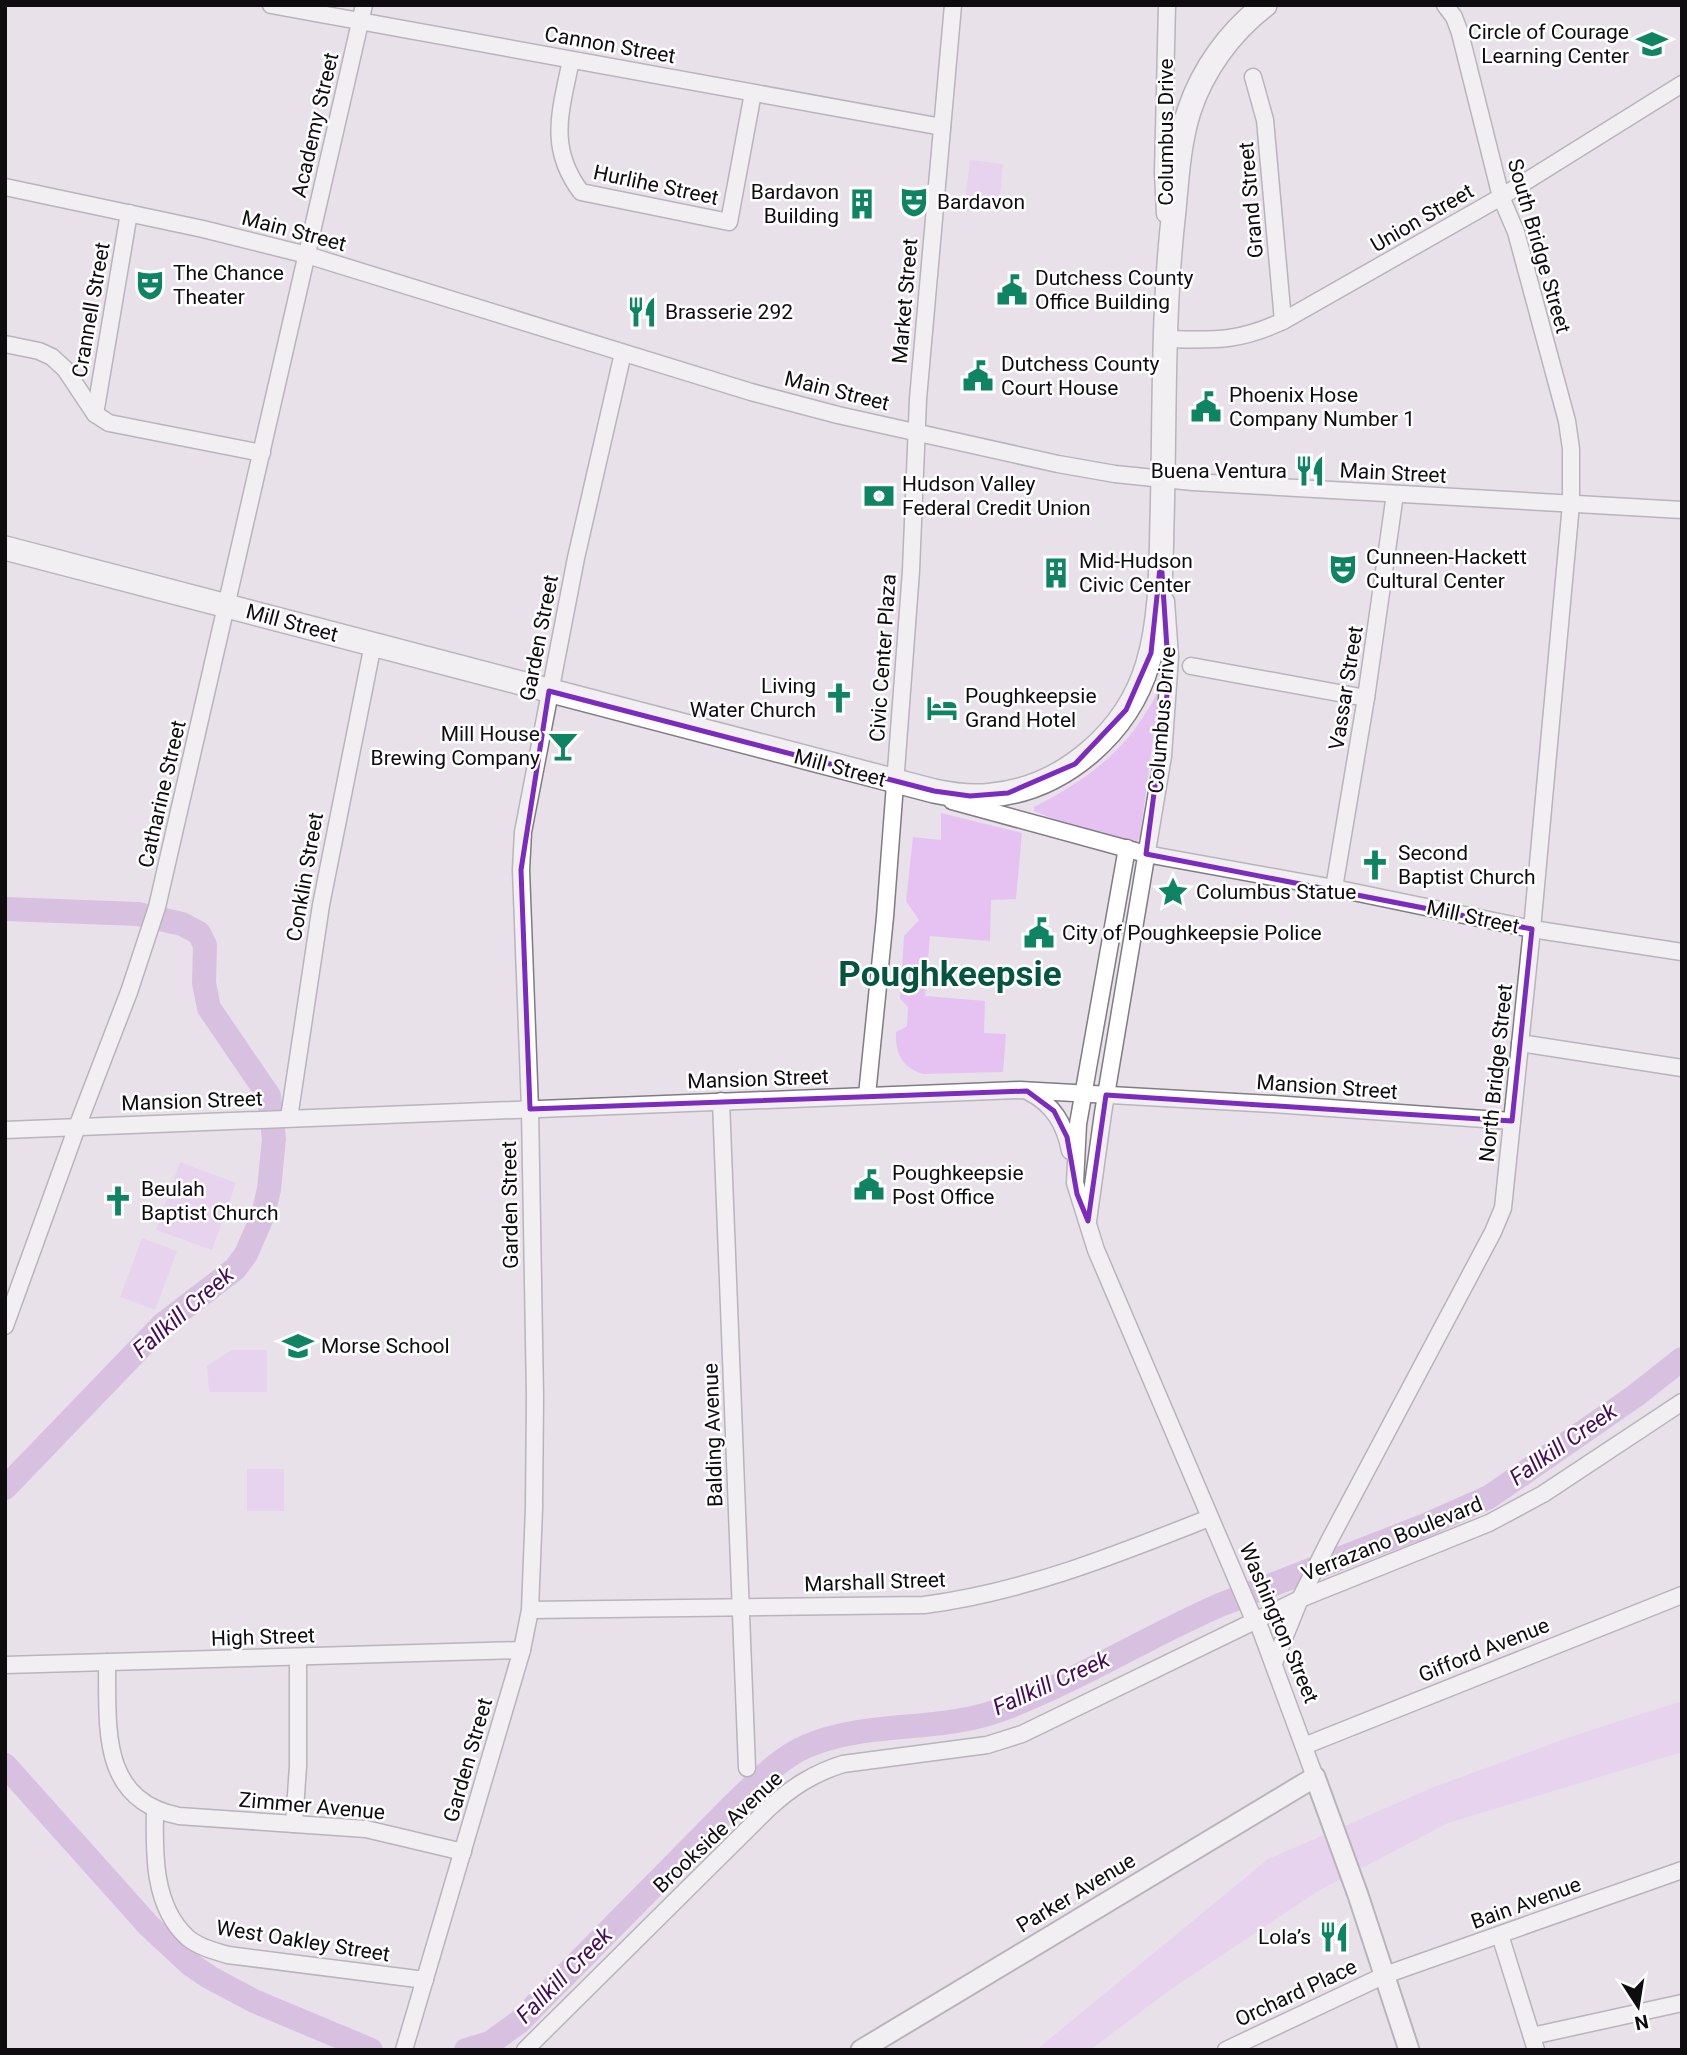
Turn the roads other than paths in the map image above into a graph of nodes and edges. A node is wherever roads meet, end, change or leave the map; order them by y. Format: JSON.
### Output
{"nodes":[{"id":1,"x":271,"y":5,"type":"edge"},
{"id":2,"x":953,"y":5,"type":"edge"},
{"id":3,"x":1167,"y":5,"type":"edge"},
{"id":4,"x":1265,"y":5,"type":"edge"},
{"id":5,"x":1445,"y":5,"type":"edge"},
{"id":6,"x":362,"y":13,"type":"edge"},
{"id":7,"x":571,"y":60,"type":"junction"},
{"id":8,"x":1253,"y":77,"type":"dead end"},
{"id":9,"x":1682,"y":84,"type":"edge"},
{"id":10,"x":753,"y":93,"type":"junction"},
{"id":11,"x":942,"y":127,"type":"junction"},
{"id":12,"x":5,"y":187,"type":"edge"},
{"id":13,"x":1502,"y":197,"type":"junction"},
{"id":14,"x":129,"y":213,"type":"junction"},
{"id":15,"x":307,"y":255,"type":"junction"},
{"id":16,"x":1168,"y":258,"type":"junction"},
{"id":17,"x":1283,"y":321,"type":"junction"},
{"id":18,"x":1167,"y":339,"type":"junction"},
{"id":19,"x":5,"y":344,"type":"edge"},
{"id":20,"x":623,"y":353,"type":"junction"},
{"id":21,"x":95,"y":414,"type":"junction"},
{"id":22,"x":918,"y":432,"type":"junction"},
{"id":23,"x":262,"y":453,"type":"junction"},
{"id":24,"x":1163,"y":479,"type":"junction"},
{"id":25,"x":1395,"y":494,"type":"junction"},
{"id":26,"x":1571,"y":504,"type":"junction"},
{"id":27,"x":1682,"y":510,"type":"edge"},
{"id":28,"x":5,"y":548,"type":"edge"},
{"id":29,"x":1161,"y":558,"type":"junction"},
{"id":30,"x":227,"y":606,"type":"junction"},
{"id":31,"x":373,"y":644,"type":"junction"},
{"id":32,"x":1191,"y":666,"type":"dead end"},
{"id":33,"x":549,"y":691,"type":"junction"},
{"id":34,"x":1366,"y":698,"type":"junction"},
{"id":35,"x":894,"y":782,"type":"junction"},
{"id":36,"x":921,"y":788,"type":"junction"},
{"id":37,"x":1127,"y":848,"type":"junction"},
{"id":38,"x":1146,"y":854,"type":"junction"},
{"id":39,"x":1334,"y":888,"type":"junction"},
{"id":40,"x":1532,"y":929,"type":"junction"},
{"id":41,"x":1682,"y":951,"type":"edge"},
{"id":42,"x":1520,"y":1043,"type":"junction"},
{"id":43,"x":1682,"y":1068,"type":"edge"},
{"id":44,"x":1027,"y":1091,"type":"junction"},
{"id":45,"x":1084,"y":1093,"type":"junction"},
{"id":46,"x":867,"y":1095,"type":"junction"},
{"id":47,"x":1107,"y":1095,"type":"junction"},
{"id":48,"x":721,"y":1101,"type":"junction"},
{"id":49,"x":530,"y":1109,"type":"junction"},
{"id":50,"x":286,"y":1119,"type":"junction"},
{"id":51,"x":1512,"y":1121,"type":"junction"},
{"id":52,"x":77,"y":1127,"type":"junction"},
{"id":53,"x":5,"y":1130,"type":"edge"},
{"id":54,"x":1074,"y":1176,"type":"junction"},
{"id":55,"x":1088,"y":1222,"type":"junction"},
{"id":56,"x":5,"y":1326,"type":"edge"},
{"id":57,"x":1682,"y":1402,"type":"edge"},
{"id":58,"x":1209,"y":1518,"type":"junction"},
{"id":59,"x":1682,"y":1595,"type":"edge"},
{"id":60,"x":1301,"y":1598,"type":"junction"},
{"id":61,"x":741,"y":1607,"type":"junction"},
{"id":62,"x":530,"y":1610,"type":"junction"},
{"id":63,"x":1254,"y":1616,"type":"junction"},
{"id":64,"x":522,"y":1650,"type":"junction"},
{"id":65,"x":298,"y":1657,"type":"junction"},
{"id":66,"x":107,"y":1662,"type":"junction"},
{"id":67,"x":1274,"y":1663,"type":"junction"},
{"id":68,"x":5,"y":1665,"type":"edge"},
{"id":69,"x":1304,"y":1746,"type":"junction"},
{"id":70,"x":747,"y":1768,"type":"dead end"},
{"id":71,"x":1315,"y":1777,"type":"junction"},
{"id":72,"x":155,"y":1811,"type":"junction"},
{"id":73,"x":294,"y":1824,"type":"junction"},
{"id":74,"x":463,"y":1852,"type":"junction"},
{"id":75,"x":1682,"y":1870,"type":"edge"},
{"id":76,"x":1500,"y":1935,"type":"junction"},
{"id":77,"x":1385,"y":1975,"type":"junction"},
{"id":78,"x":425,"y":1980,"type":"junction"},
{"id":79,"x":1682,"y":2003,"type":"edge"},
{"id":80,"x":1534,"y":2043,"type":"edge"},
{"id":81,"x":404,"y":2049,"type":"edge"},
{"id":82,"x":524,"y":2050,"type":"edge"},
{"id":83,"x":861,"y":2050,"type":"edge"},
{"id":84,"x":1226,"y":2050,"type":"edge"},
{"id":85,"x":1409,"y":2050,"type":"edge"}],
"edges":[{"from":1,"to":6,"type":"street","name":"Cannon Street"},
{"from":2,"to":11,"type":"street","name":"Market Street"},
{"from":3,"to":16,"type":"street","name":"Columbus Drive"},
{"from":4,"to":16,"type":"highway","name":"Columbus Drive"},
{"from":5,"to":13,"type":"street","name":"South Bridge Street"},
{"from":6,"to":7,"type":"street","name":"Cannon Street"},
{"from":6,"to":15,"type":"street","name":"Academy Street"},
{"from":7,"to":10,"type":"street","name":"Cannon Street"},
{"from":7,"to":10,"type":"street","name":"Hurlihe Street"},
{"from":8,"to":17,"type":"street","name":"Grand Street"},
{"from":9,"to":13,"type":"street","name":"Union Street"},
{"from":10,"to":11,"type":"street","name":"Cannon Street"},
{"from":11,"to":22,"type":"street","name":"Market Street"},
{"from":12,"to":14,"type":"street","name":"Main Street"},
{"from":13,"to":17,"type":"street","name":"Union Street"},
{"from":13,"to":26,"type":"street","name":"South Bridge Street"},
{"from":14,"to":15,"type":"street","name":"Main Street"},
{"from":14,"to":21,"type":"street","name":"Crannell Street"},
{"from":15,"to":20,"type":"street","name":"Main Street"},
{"from":15,"to":23,"type":"street","name":"Catharine Street"},
{"from":16,"to":18,"type":"highway","name":"Columbus Drive"},
{"from":17,"to":18,"type":"street","name":"Union Street"},
{"from":18,"to":24,"type":"highway","name":"Columbus Drive"},
{"from":19,"to":21,"type":"street","name":"Crannell Street"},
{"from":20,"to":22,"type":"street","name":"Main Street"},
{"from":20,"to":33,"type":"street","name":"Garden Street"},
{"from":21,"to":23,"type":"street"},
{"from":22,"to":24,"type":"street","name":"Main Street"},
{"from":22,"to":35,"type":"street","name":"Civic Center Plaza"},
{"from":23,"to":30,"type":"street","name":"Catharine Street"},
{"from":24,"to":25,"type":"street","name":"Main Street"},
{"from":24,"to":29,"type":"highway","name":"Columbus Drive"},
{"from":25,"to":26,"type":"street","name":"Main Street"},
{"from":25,"to":34,"type":"street","name":"Vassar Street"},
{"from":26,"to":27,"type":"street","name":"Main Street"},
{"from":26,"to":40,"type":"street","name":"North Bridge Street"},
{"from":28,"to":30,"type":"highway","name":"Mill Street"},
{"from":29,"to":36,"type":"highway"},
{"from":29,"to":38,"type":"street","name":"Columbus Drive"},
{"from":30,"to":31,"type":"highway","name":"Mill Street"},
{"from":30,"to":52,"type":"street","name":"Catharine Street"},
{"from":31,"to":33,"type":"highway","name":"Mill Street"},
{"from":31,"to":50,"type":"street","name":"Conklin Street"},
{"from":32,"to":34,"type":"street"},
{"from":33,"to":35,"type":"highway","name":"Mill Street"},
{"from":33,"to":49,"type":"street","name":"Garden Street"},
{"from":34,"to":39,"type":"street","name":"Vassar Street"},
{"from":35,"to":36,"type":"highway","name":"Mill Street"},
{"from":35,"to":46,"type":"street","name":"Civic Center Plaza"},
{"from":36,"to":37,"type":"street","name":"Mill Street"},
{"from":37,"to":38,"type":"street","name":"Mill Street"},
{"from":37,"to":45,"type":"street"},
{"from":38,"to":39,"type":"street","name":"Mill Street"},
{"from":38,"to":47,"type":"street","name":"Columbus Drive"},
{"from":39,"to":40,"type":"street","name":"Mill Street"},
{"from":40,"to":41,"type":"street","name":"Mill Street"},
{"from":40,"to":42,"type":"street","name":"North Bridge Street"},
{"from":42,"to":43,"type":"street"},
{"from":42,"to":51,"type":"street","name":"North Bridge Street"},
{"from":44,"to":45,"type":"street","name":"Mansion Street"},
{"from":44,"to":46,"type":"street","name":"Mansion Street"},
{"from":44,"to":54,"type":"street"},
{"from":45,"to":47,"type":"street","name":"Mansion Street"},
{"from":45,"to":54,"type":"street","name":"Washington Street"},
{"from":46,"to":48,"type":"street","name":"Mansion Street"},
{"from":47,"to":51,"type":"street","name":"Mansion Street"},
{"from":47,"to":55,"type":"street","name":"Washington Street"},
{"from":48,"to":49,"type":"street","name":"Mansion Street"},
{"from":48,"to":61,"type":"street","name":"Balding Avenue"},
{"from":49,"to":50,"type":"street","name":"Mansion Street"},
{"from":49,"to":62,"type":"street","name":"Garden Street"},
{"from":50,"to":52,"type":"street","name":"Mansion Street"},
{"from":51,"to":60,"type":"street","name":"North Bridge Street"},
{"from":52,"to":53,"type":"street","name":"Mansion Street"},
{"from":52,"to":56,"type":"street","name":"Catharine Street"},
{"from":54,"to":55,"type":"street","name":"Washington Street"},
{"from":55,"to":58,"type":"street","name":"Washington Street"},
{"from":57,"to":60,"type":"street","name":"Verrazano Boulevard"},
{"from":58,"to":61,"type":"street","name":"Marshall Street"},
{"from":58,"to":63,"type":"street","name":"Washington Street"},
{"from":59,"to":69,"type":"street","name":"Gifford Avenue"},
{"from":60,"to":63,"type":"street","name":"Verrazano Boulevard"},
{"from":60,"to":67,"type":"street","name":"North Bridge Street"},
{"from":61,"to":62,"type":"street","name":"Marshall Street"},
{"from":61,"to":70,"type":"street","name":"Balding Avenue"},
{"from":62,"to":64,"type":"street","name":"Garden Street"},
{"from":63,"to":67,"type":"street","name":"Washington Street"},
{"from":63,"to":82,"type":"street","name":"Brookside Avenue"},
{"from":64,"to":65,"type":"street","name":"High Street"},
{"from":64,"to":74,"type":"street","name":"Garden Street"},
{"from":65,"to":66,"type":"street","name":"High Street"},
{"from":65,"to":73,"type":"street"},
{"from":66,"to":68,"type":"street","name":"High Street"},
{"from":66,"to":72,"type":"street"},
{"from":67,"to":69,"type":"street","name":"Washington Street"},
{"from":69,"to":71,"type":"street","name":"Washington Street"},
{"from":71,"to":77,"type":"main road","name":"Washington Street"},
{"from":71,"to":83,"type":"main road","name":"Parker Avenue"},
{"from":72,"to":73,"type":"street","name":"Zimmer Avenue"},
{"from":72,"to":78,"type":"street","name":"West Oakley Street"},
{"from":73,"to":74,"type":"street","name":"Zimmer Avenue"},
{"from":74,"to":78,"type":"street","name":"Garden Street"},
{"from":75,"to":76,"type":"street","name":"Bain Avenue"},
{"from":76,"to":77,"type":"street","name":"Bain Avenue"},
{"from":76,"to":80,"type":"street"},
{"from":77,"to":84,"type":"street","name":"Orchard Place"},
{"from":77,"to":85,"type":"main road","name":"Washington Street"},
{"from":78,"to":81,"type":"street","name":"Garden Street"},
{"from":79,"to":80,"type":"street"}]}
